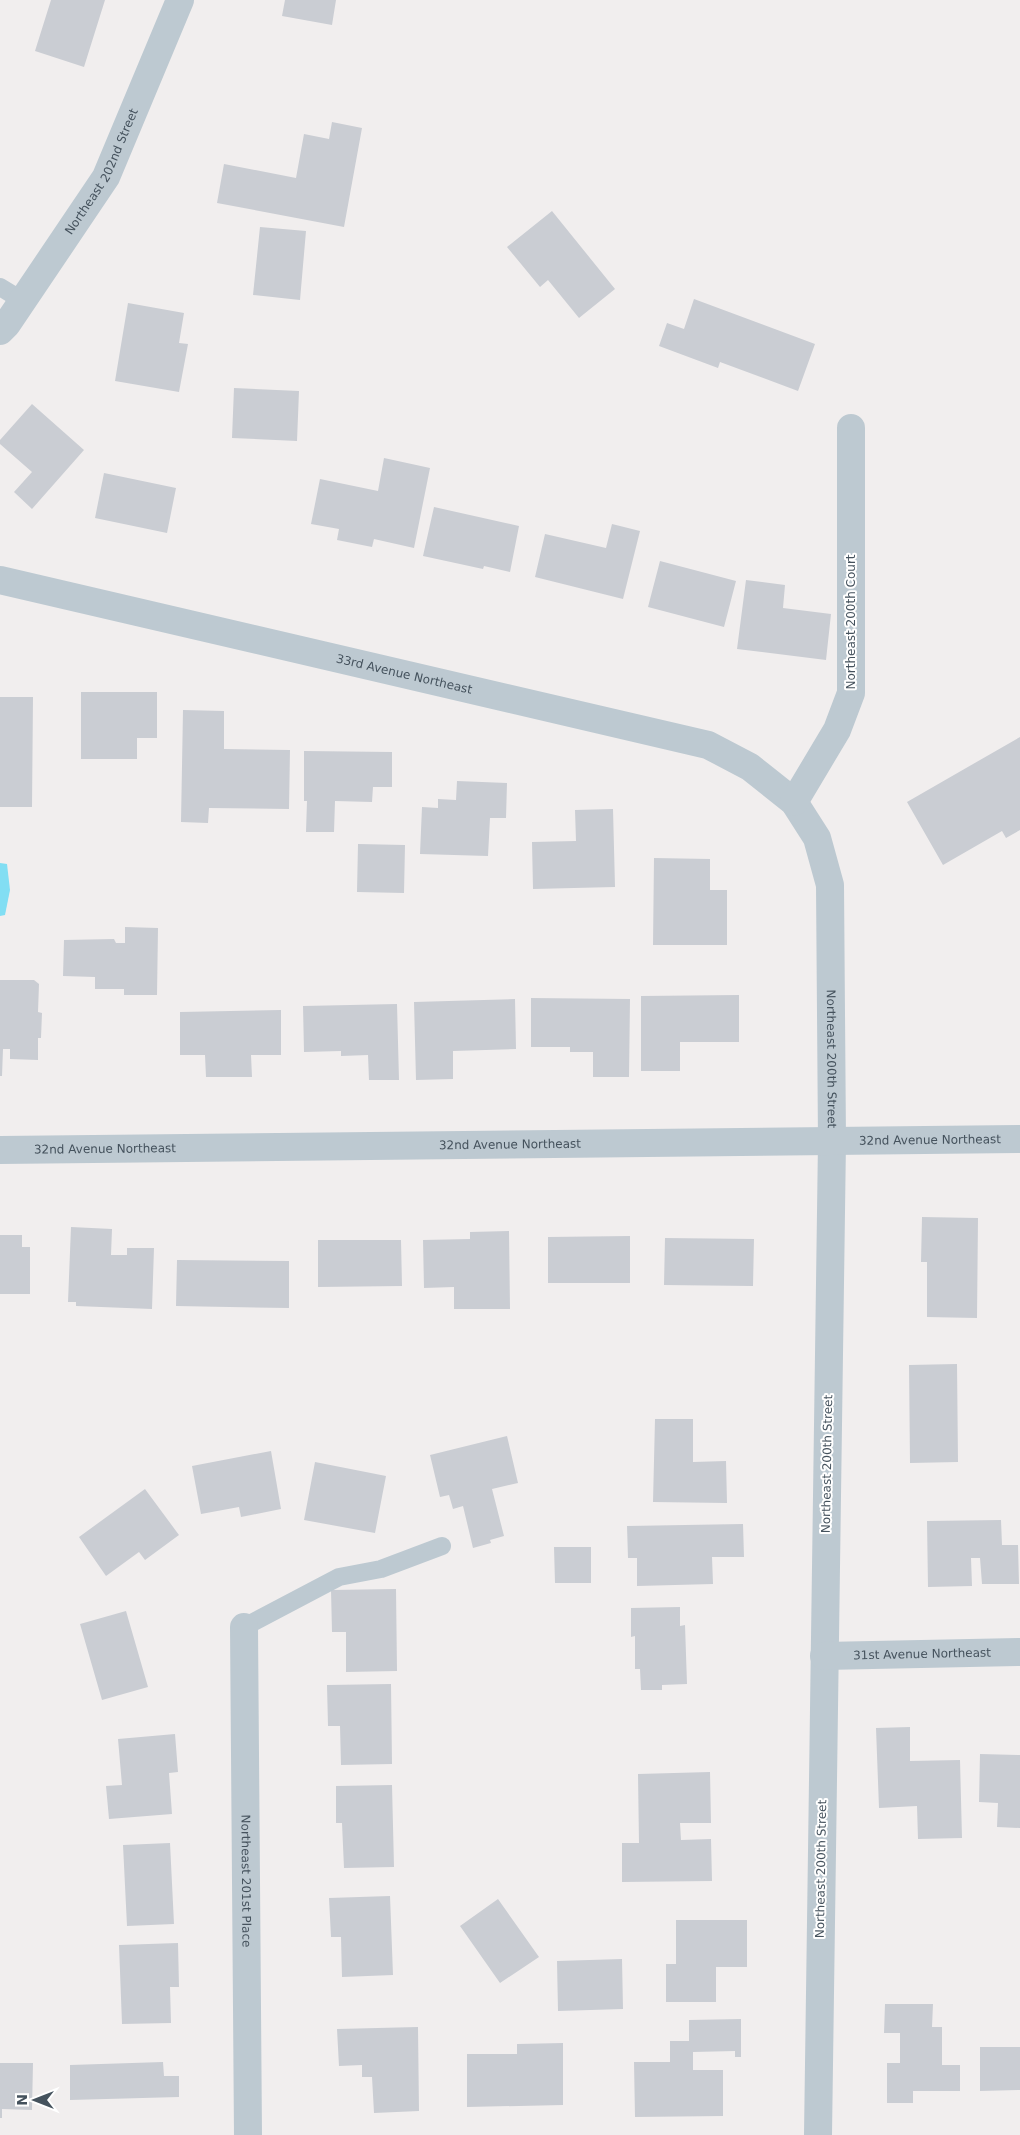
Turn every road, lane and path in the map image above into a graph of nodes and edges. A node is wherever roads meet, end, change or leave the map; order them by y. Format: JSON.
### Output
{"nodes":[{"id":1,"x":180,"y":0,"type":"edge"},
{"id":2,"x":0,"y":286,"type":"edge"},
{"id":3,"x":23,"y":301,"type":"junction"},
{"id":4,"x":0,"y":331,"type":"edge"},
{"id":5,"x":851,"y":428,"type":"dead end"},
{"id":6,"x":0,"y":580,"type":"edge"},
{"id":7,"x":794,"y":802,"type":"junction"},
{"id":8,"x":1020,"y":1140,"type":"edge"},
{"id":9,"x":832,"y":1141,"type":"junction"},
{"id":10,"x":0,"y":1150,"type":"edge"},
{"id":11,"x":442,"y":1546,"type":"dead end"},
{"id":12,"x":244,"y":1627,"type":"joint"},
{"id":13,"x":1020,"y":1652,"type":"edge"},
{"id":14,"x":824,"y":1656,"type":"junction"},
{"id":15,"x":248,"y":2135,"type":"edge"},
{"id":16,"x":818,"y":2135,"type":"edge"}],
"edges":[{"from":1,"to":3,"type":"street","name":"Northeast 202nd Street"},
{"from":2,"to":3,"type":"lane"},
{"from":3,"to":4,"type":"street","name":"Northeast 202nd Street"},
{"from":5,"to":7,"type":"street","name":"Northeast 200th Court"},
{"from":6,"to":7,"type":"street","name":"33rd Avenue Northeast"},
{"from":7,"to":9,"type":"street","name":"Northeast 200th Street"},
{"from":8,"to":9,"type":"street","name":"32nd Avenue Northeast"},
{"from":9,"to":10,"type":"street","name":"32nd Avenue Northeast"},
{"from":9,"to":14,"type":"street","name":"Northeast 200th Street"},
{"from":11,"to":12,"type":"lane"},
{"from":12,"to":15,"type":"street","name":"Northeast 201st Place"},
{"from":13,"to":14,"type":"street","name":"31st Avenue Northeast"},
{"from":14,"to":16,"type":"street","name":"Northeast 200th Street"}]}
